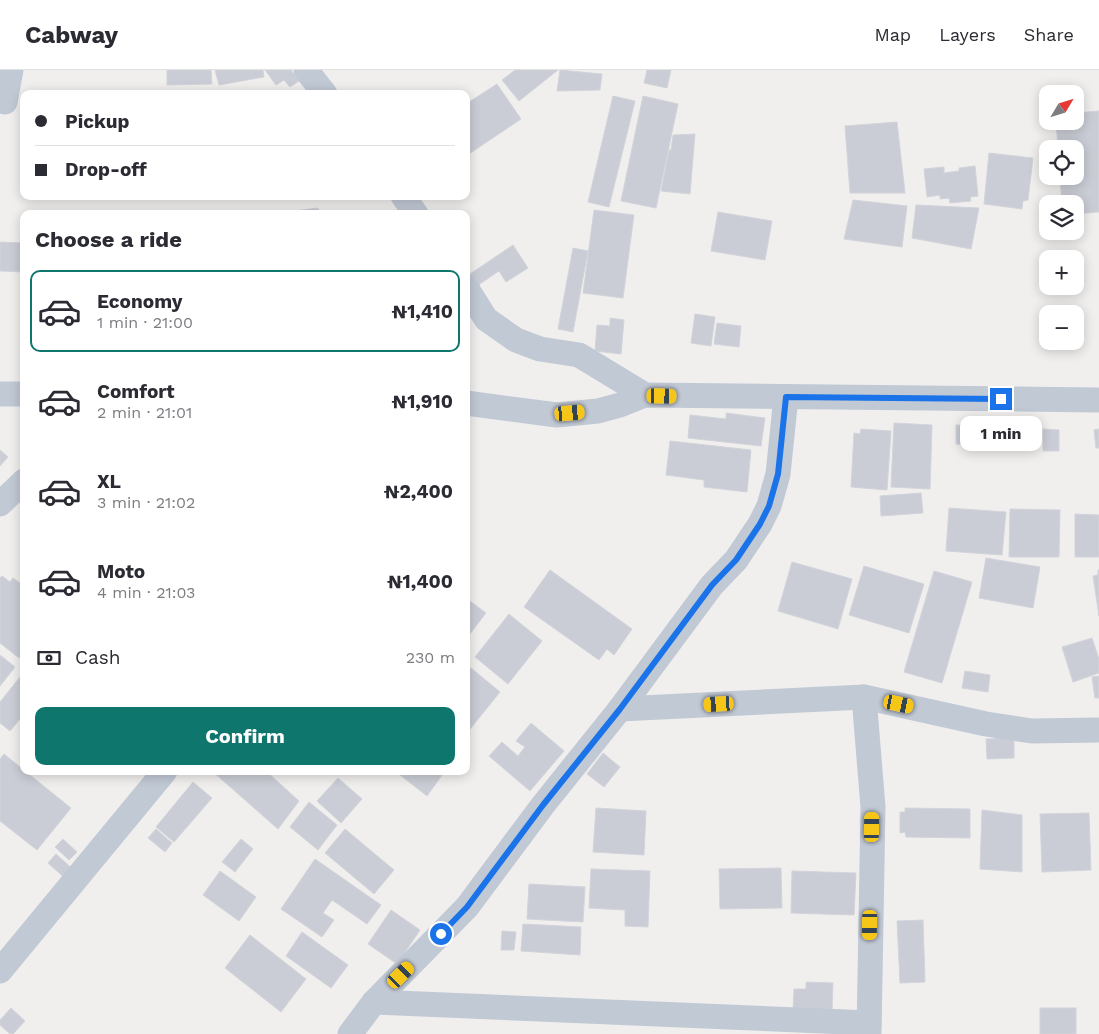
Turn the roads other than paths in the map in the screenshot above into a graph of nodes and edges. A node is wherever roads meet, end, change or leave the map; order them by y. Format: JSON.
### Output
{"nodes":[{"id":1,"x":11,"y":70,"type":"edge"},
{"id":2,"x":306,"y":70,"type":"edge"},
{"id":3,"x":322,"y":90,"type":"edge"},
{"id":4,"x":5,"y":102,"type":"dead end"},
{"id":5,"x":405,"y":200,"type":"edge"},
{"id":6,"x":413,"y":210,"type":"edge"},
{"id":7,"x":470,"y":293,"type":"edge"},
{"id":8,"x":0,"y":394,"type":"edge"},
{"id":9,"x":20,"y":394,"type":"edge"},
{"id":10,"x":645,"y":395,"type":"junction"},
{"id":11,"x":786,"y":397,"type":"junction"},
{"id":12,"x":1099,"y":400,"type":"edge"},
{"id":13,"x":470,"y":404,"type":"edge"},
{"id":14,"x":20,"y":485,"type":"edge"},
{"id":15,"x":0,"y":504,"type":"edge"},
{"id":16,"x":864,"y":696,"type":"junction"},
{"id":17,"x":620,"y":709,"type":"junction"},
{"id":18,"x":1099,"y":730,"type":"edge"},
{"id":19,"x":162,"y":775,"type":"edge"},
{"id":20,"x":0,"y":971,"type":"edge"},
{"id":21,"x":374,"y":1002,"type":"junction"},
{"id":22,"x":869,"y":1028,"type":"edge"},
{"id":23,"x":350,"y":1034,"type":"edge"}],
"edges":[{"from":1,"to":4,"type":"street"},
{"from":2,"to":3,"type":"street"},
{"from":5,"to":6,"type":"street"},
{"from":7,"to":10,"type":"street"},
{"from":8,"to":9,"type":"street"},
{"from":10,"to":11,"type":"street"},
{"from":10,"to":13,"type":"street"},
{"from":11,"to":12,"type":"street"},
{"from":11,"to":17,"type":"street"},
{"from":14,"to":15,"type":"street"},
{"from":16,"to":17,"type":"street"},
{"from":16,"to":18,"type":"street"},
{"from":16,"to":22,"type":"street"},
{"from":17,"to":21,"type":"street"},
{"from":19,"to":20,"type":"street"},
{"from":21,"to":22,"type":"street"},
{"from":21,"to":23,"type":"street"}]}
